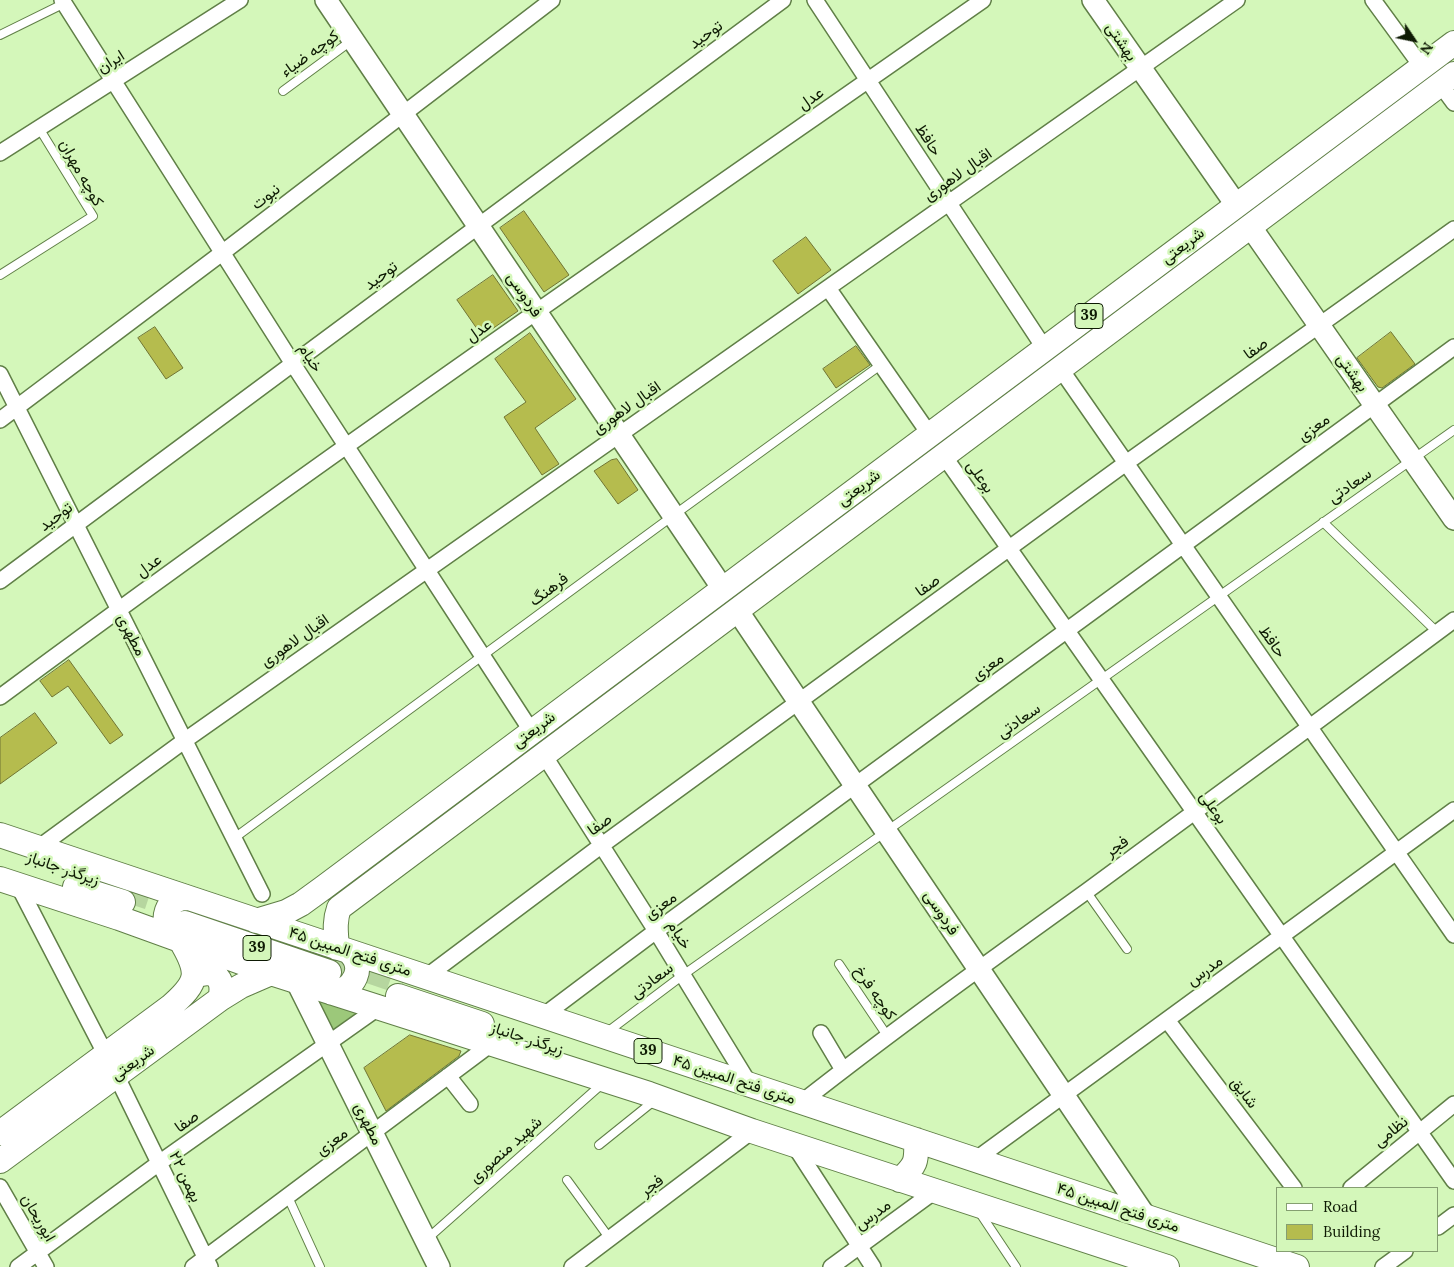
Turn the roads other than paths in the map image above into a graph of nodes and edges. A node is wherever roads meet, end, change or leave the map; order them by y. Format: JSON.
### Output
{"nodes":[{"id":1,"x":240,"y":0,"type":"edge"},
{"id":2,"x":326,"y":0,"type":"edge"},
{"id":3,"x":552,"y":0,"type":"edge"},
{"id":4,"x":783,"y":0,"type":"edge"},
{"id":5,"x":815,"y":0,"type":"edge"},
{"id":6,"x":983,"y":0,"type":"edge"},
{"id":7,"x":1093,"y":0,"type":"edge"},
{"id":8,"x":1237,"y":0,"type":"edge"},
{"id":9,"x":1373,"y":0,"type":"edge"},
{"id":10,"x":66,"y":1,"type":"edge"},
{"id":11,"x":0,"y":35,"type":"edge"},
{"id":12,"x":353,"y":39,"type":"junction"},
{"id":13,"x":1454,"y":43,"type":"edge"},
{"id":14,"x":1422,"y":67,"type":"junction"},
{"id":15,"x":1139,"y":68,"type":"junction"},
{"id":16,"x":114,"y":80,"type":"junction"},
{"id":17,"x":868,"y":80,"type":"junction"},
{"id":18,"x":1449,"y":87,"type":"edge"},
{"id":19,"x":283,"y":91,"type":"dead end"},
{"id":20,"x":403,"y":114,"type":"junction"},
{"id":21,"x":39,"y":128,"type":"junction"},
{"id":22,"x":0,"y":153,"type":"edge"},
{"id":23,"x":949,"y":203,"type":"junction"},
{"id":24,"x":1236,"y":206,"type":"junction"},
{"id":25,"x":478,"y":225,"type":"junction"},
{"id":26,"x":1250,"y":226,"type":"junction"},
{"id":27,"x":1454,"y":229,"type":"edge"},
{"id":28,"x":222,"y":253,"type":"junction"},
{"id":29,"x":0,"y":275,"type":"edge"},
{"id":30,"x":828,"y":288,"type":"junction"},
{"id":31,"x":536,"y":312,"type":"junction"},
{"id":32,"x":1319,"y":326,"type":"junction"},
{"id":33,"x":1454,"y":347,"type":"edge"},
{"id":34,"x":1045,"y":349,"type":"junction"},
{"id":35,"x":293,"y":364,"type":"junction"},
{"id":36,"x":882,"y":364,"type":"junction"},
{"id":37,"x":1060,"y":368,"type":"junction"},
{"id":38,"x":0,"y":374,"type":"edge"},
{"id":39,"x":1375,"y":405,"type":"junction"},
{"id":40,"x":17,"y":408,"type":"junction"},
{"id":41,"x":0,"y":420,"type":"edge"},
{"id":42,"x":1454,"y":430,"type":"edge"},
{"id":43,"x":930,"y":434,"type":"junction"},
{"id":44,"x":619,"y":435,"type":"junction"},
{"id":45,"x":346,"y":446,"type":"junction"},
{"id":46,"x":944,"y":456,"type":"junction"},
{"id":47,"x":1412,"y":460,"type":"junction"},
{"id":48,"x":1126,"y":463,"type":"junction"},
{"id":49,"x":674,"y":515,"type":"junction"},
{"id":50,"x":1454,"y":519,"type":"edge"},
{"id":51,"x":1323,"y":522,"type":"junction"},
{"id":52,"x":75,"y":524,"type":"junction"},
{"id":53,"x":1183,"y":545,"type":"junction"},
{"id":54,"x":1010,"y":549,"type":"junction"},
{"id":55,"x":426,"y":570,"type":"junction"},
{"id":56,"x":0,"y":580,"type":"edge"},
{"id":57,"x":723,"y":589,"type":"junction"},
{"id":58,"x":1219,"y":597,"type":"junction"},
{"id":59,"x":118,"y":610,"type":"junction"},
{"id":60,"x":737,"y":610,"type":"junction"},
{"id":61,"x":1454,"y":620,"type":"edge"},
{"id":62,"x":1067,"y":630,"type":"junction"},
{"id":63,"x":1437,"y":632,"type":"junction"},
{"id":64,"x":482,"y":656,"type":"junction"},
{"id":65,"x":1101,"y":679,"type":"junction"},
{"id":66,"x":0,"y":697,"type":"edge"},
{"id":67,"x":798,"y":701,"type":"junction"},
{"id":68,"x":1310,"y":728,"type":"junction"},
{"id":69,"x":532,"y":732,"type":"junction"},
{"id":70,"x":184,"y":741,"type":"junction"},
{"id":71,"x":544,"y":755,"type":"junction"},
{"id":72,"x":855,"y":785,"type":"junction"},
{"id":73,"x":1454,"y":810,"type":"edge"},
{"id":74,"x":1194,"y":812,"type":"junction"},
{"id":75,"x":886,"y":832,"type":"junction"},
{"id":76,"x":0,"y":836,"type":"edge"},
{"id":77,"x":233,"y":839,"type":"junction"},
{"id":78,"x":602,"y":845,"type":"junction"},
{"id":79,"x":0,"y":847,"type":"edge"},
{"id":80,"x":38,"y":848,"type":"junction"},
{"id":81,"x":1397,"y":852,"type":"junction"},
{"id":82,"x":0,"y":862,"type":"edge"},
{"id":83,"x":9,"y":882,"type":"edge"},
{"id":84,"x":323,"y":888,"type":"junction"},
{"id":85,"x":1086,"y":891,"type":"junction"},
{"id":86,"x":262,"y":894,"type":"dead end"},
{"id":87,"x":125,"y":898,"type":"junction"},
{"id":88,"x":339,"y":908,"type":"junction"},
{"id":89,"x":256,"y":921,"type":"junction"},
{"id":90,"x":182,"y":922,"type":"junction"},
{"id":91,"x":656,"y":931,"type":"junction"},
{"id":92,"x":1454,"y":933,"type":"edge"},
{"id":93,"x":1282,"y":937,"type":"junction"},
{"id":94,"x":1127,"y":949,"type":"dead end"},
{"id":95,"x":840,"y":964,"type":"dead end"},
{"id":96,"x":336,"y":965,"type":"junction"},
{"id":97,"x":979,"y":969,"type":"junction"},
{"id":98,"x":271,"y":974,"type":"junction"},
{"id":99,"x":683,"y":975,"type":"junction"},
{"id":100,"x":194,"y":977,"type":"junction"},
{"id":101,"x":297,"y":982,"type":"junction"},
{"id":102,"x":401,"y":991,"type":"junction"},
{"id":103,"x":220,"y":999,"type":"junction"},
{"id":104,"x":543,"y":1016,"type":"junction"},
{"id":105,"x":1167,"y":1020,"type":"junction"},
{"id":106,"x":821,"y":1033,"type":"dead end"},
{"id":107,"x":602,"y":1036,"type":"junction"},
{"id":108,"x":888,"y":1037,"type":"junction"},
{"id":109,"x":328,"y":1043,"type":"junction"},
{"id":110,"x":492,"y":1044,"type":"junction"},
{"id":111,"x":662,"y":1056,"type":"junction"},
{"id":112,"x":111,"y":1065,"type":"junction"},
{"id":113,"x":843,"y":1070,"type":"junction"},
{"id":114,"x":448,"y":1076,"type":"junction"},
{"id":115,"x":605,"y":1081,"type":"junction"},
{"id":116,"x":750,"y":1085,"type":"junction"},
{"id":117,"x":1064,"y":1095,"type":"junction"},
{"id":118,"x":654,"y":1096,"type":"junction"},
{"id":119,"x":802,"y":1102,"type":"junction"},
{"id":120,"x":470,"y":1104,"type":"dead end"},
{"id":121,"x":1454,"y":1104,"type":"edge"},
{"id":122,"x":752,"y":1131,"type":"junction"},
{"id":123,"x":1419,"y":1132,"type":"junction"},
{"id":124,"x":0,"y":1133,"type":"edge"},
{"id":125,"x":372,"y":1133,"type":"junction"},
{"id":126,"x":916,"y":1140,"type":"junction"},
{"id":127,"x":599,"y":1145,"type":"dead end"},
{"id":128,"x":794,"y":1145,"type":"junction"},
{"id":129,"x":975,"y":1160,"type":"junction"},
{"id":130,"x":0,"y":1161,"type":"edge"},
{"id":131,"x":159,"y":1163,"type":"junction"},
{"id":132,"x":567,"y":1180,"type":"dead end"},
{"id":133,"x":900,"y":1180,"type":"junction"},
{"id":134,"x":1454,"y":1181,"type":"edge"},
{"id":135,"x":0,"y":1187,"type":"edge"},
{"id":136,"x":1293,"y":1187,"type":"edge"},
{"id":137,"x":1352,"y":1187,"type":"edge"},
{"id":138,"x":935,"y":1191,"type":"junction"},
{"id":139,"x":288,"y":1197,"type":"junction"},
{"id":140,"x":974,"y":1205,"type":"junction"},
{"id":141,"x":1454,"y":1214,"type":"edge"},
{"id":142,"x":1145,"y":1216,"type":"junction"},
{"id":143,"x":1439,"y":1225,"type":"edge"},
{"id":144,"x":610,"y":1239,"type":"junction"},
{"id":145,"x":426,"y":1240,"type":"junction"},
{"id":146,"x":860,"y":1246,"type":"junction"},
{"id":147,"x":38,"y":1252,"type":"junction"},
{"id":148,"x":1272,"y":1252,"type":"edge"},
{"id":149,"x":1404,"y":1252,"type":"edge"},
{"id":150,"x":203,"y":1264,"type":"edge"},
{"id":151,"x":18,"y":1267,"type":"edge"},
{"id":152,"x":46,"y":1267,"type":"edge"},
{"id":153,"x":320,"y":1267,"type":"edge"},
{"id":154,"x":439,"y":1267,"type":"edge"},
{"id":155,"x":572,"y":1267,"type":"edge"},
{"id":156,"x":831,"y":1267,"type":"edge"},
{"id":157,"x":873,"y":1267,"type":"edge"},
{"id":158,"x":1016,"y":1267,"type":"edge"},
{"id":159,"x":1167,"y":1267,"type":"edge"},
{"id":160,"x":1297,"y":1267,"type":"edge"},
{"id":161,"x":1383,"y":1267,"type":"edge"}],
"edges":[{"from":1,"to":16,"type":"street","name":"ایران"},
{"from":2,"to":12,"type":"main road","name":"فردوسی"},
{"from":3,"to":20,"type":"street","name":"نبوت"},
{"from":4,"to":25,"type":"street","name":"توحید"},
{"from":5,"to":17,"type":"street","name":"حافظ"},
{"from":6,"to":17,"type":"street","name":"عدل"},
{"from":7,"to":15,"type":"main road","name":"بهشتی"},
{"from":8,"to":15,"type":"street","name":"اقبال لاهوری"},
{"from":9,"to":14,"type":"street"},
{"from":10,"to":11,"type":"lane"},
{"from":10,"to":16,"type":"street","name":"خیام"},
{"from":12,"to":19,"type":"lane","name":"کوچه ضیاء"},
{"from":12,"to":20,"type":"main road","name":"فردوسی"},
{"from":13,"to":14,"type":"main road","name":"شریعتی","number":"39"},
{"from":14,"to":24,"type":"main road","name":"شریعتی","number":"39"},
{"from":15,"to":23,"type":"street","name":"اقبال لاهوری"},
{"from":15,"to":24,"type":"main road","name":"بهشتی"},
{"from":16,"to":21,"type":"street","name":"ایران"},
{"from":16,"to":28,"type":"street","name":"خیام"},
{"from":17,"to":23,"type":"street","name":"حافظ"},
{"from":17,"to":31,"type":"street","name":"عدل"},
{"from":18,"to":26,"type":"main road","name":"شریعتی","number":"39"},
{"from":20,"to":25,"type":"main road","name":"فردوسی"},
{"from":20,"to":28,"type":"street","name":"نبوت"},
{"from":21,"to":22,"type":"street","name":"ایران"},
{"from":21,"to":29,"type":"lane","name":"کوچه مهران"},
{"from":23,"to":30,"type":"street","name":"اقبال لاهوری"},
{"from":23,"to":34,"type":"street","name":"حافظ"},
{"from":24,"to":34,"type":"main road","name":"شریعتی","number":"39"},
{"from":25,"to":31,"type":"main road","name":"فردوسی"},
{"from":25,"to":35,"type":"street","name":"توحید"},
{"from":26,"to":32,"type":"main road","name":"بهشتی"},
{"from":26,"to":37,"type":"main road","name":"شریعتی","number":"39"},
{"from":27,"to":32,"type":"street","name":"صفا"},
{"from":28,"to":35,"type":"street","name":"خیام"},
{"from":28,"to":40,"type":"street","name":"نبوت"},
{"from":30,"to":36,"type":"street"},
{"from":30,"to":44,"type":"street","name":"اقبال لاهوری"},
{"from":31,"to":44,"type":"main road","name":"فردوسی"},
{"from":31,"to":45,"type":"street","name":"عدل"},
{"from":32,"to":39,"type":"main road","name":"بهشتی"},
{"from":32,"to":48,"type":"street","name":"صفا"},
{"from":33,"to":39,"type":"street","name":"معزی"},
{"from":34,"to":43,"type":"main road","name":"شریعتی","number":"39"},
{"from":35,"to":45,"type":"street","name":"خیام"},
{"from":35,"to":52,"type":"street","name":"توحید"},
{"from":36,"to":43,"type":"street"},
{"from":36,"to":49,"type":"lane","name":"فرهنگ"},
{"from":37,"to":46,"type":"main road","name":"شریعتی","number":"39"},
{"from":37,"to":48,"type":"street","name":"حافظ"},
{"from":38,"to":40,"type":"street","name":"مطهری"},
{"from":39,"to":47,"type":"main road","name":"بهشتی"},
{"from":39,"to":53,"type":"street","name":"معزی"},
{"from":40,"to":41,"type":"street","name":"نبوت"},
{"from":40,"to":52,"type":"street","name":"مطهری"},
{"from":42,"to":47,"type":"lane","name":"سعادتی"},
{"from":43,"to":57,"type":"main road","name":"شریعتی","number":"39"},
{"from":44,"to":49,"type":"main road","name":"فردوسی"},
{"from":44,"to":55,"type":"street","name":"اقبال لاهوری"},
{"from":45,"to":55,"type":"street","name":"خیام"},
{"from":45,"to":59,"type":"street","name":"عدل"},
{"from":46,"to":54,"type":"street","name":"بوعلی"},
{"from":46,"to":60,"type":"main road","name":"شریعتی","number":"39"},
{"from":47,"to":50,"type":"main road","name":"بهشتی"},
{"from":47,"to":51,"type":"lane","name":"سعادتی"},
{"from":48,"to":53,"type":"street","name":"حافظ"},
{"from":48,"to":54,"type":"street","name":"صفا"},
{"from":49,"to":57,"type":"main road","name":"فردوسی"},
{"from":49,"to":64,"type":"lane","name":"فرهنگ"},
{"from":51,"to":58,"type":"lane","name":"سعادتی"},
{"from":51,"to":63,"type":"lane"},
{"from":52,"to":56,"type":"street","name":"توحید"},
{"from":52,"to":59,"type":"street","name":"مطهری"},
{"from":53,"to":58,"type":"street","name":"حافظ"},
{"from":53,"to":62,"type":"street","name":"معزی"},
{"from":54,"to":62,"type":"street","name":"بوعلی"},
{"from":54,"to":67,"type":"street","name":"صفا"},
{"from":55,"to":64,"type":"street","name":"خیام"},
{"from":55,"to":70,"type":"street","name":"اقبال لاهوری"},
{"from":57,"to":60,"type":"main road"},
{"from":57,"to":69,"type":"main road","name":"شریعتی","number":"39"},
{"from":58,"to":65,"type":"lane","name":"سعادتی"},
{"from":58,"to":68,"type":"street","name":"حافظ"},
{"from":59,"to":66,"type":"street","name":"عدل"},
{"from":59,"to":70,"type":"street","name":"مطهری"},
{"from":60,"to":67,"type":"main road","name":"فردوسی"},
{"from":60,"to":71,"type":"main road","name":"شریعتی","number":"39"},
{"from":61,"to":63,"type":"street","name":"فجر"},
{"from":62,"to":65,"type":"street","name":"بوعلی"},
{"from":62,"to":72,"type":"street","name":"معزی"},
{"from":63,"to":68,"type":"street","name":"فجر"},
{"from":64,"to":69,"type":"street","name":"خیام"},
{"from":64,"to":77,"type":"lane","name":"فرهنگ"},
{"from":65,"to":74,"type":"street","name":"بوعلی"},
{"from":65,"to":75,"type":"lane","name":"سعادتی"},
{"from":67,"to":72,"type":"main road","name":"فردوسی"},
{"from":67,"to":78,"type":"street","name":"صفا"},
{"from":68,"to":74,"type":"street","name":"فجر"},
{"from":68,"to":81,"type":"street","name":"حافظ"},
{"from":69,"to":84,"type":"main road","name":"شریعتی","number":"39"},
{"from":70,"to":77,"type":"street","name":"مطهری"},
{"from":70,"to":80,"type":"street","name":"اقبال لاهوری"},
{"from":71,"to":78,"type":"street","name":"خیام"},
{"from":71,"to":88,"type":"main road","name":"شریعتی","number":"39"},
{"from":72,"to":75,"type":"main road","name":"فردوسی"},
{"from":72,"to":91,"type":"street","name":"معزی"},
{"from":73,"to":81,"type":"street","name":"مدرس"},
{"from":74,"to":85,"type":"street","name":"فجر"},
{"from":74,"to":93,"type":"street","name":"بوعلی"},
{"from":75,"to":97,"type":"main road","name":"فردوسی"},
{"from":75,"to":99,"type":"lane","name":"سعادتی"},
{"from":76,"to":80,"type":"main road","name":"۴۵ متری فتح المبین","number":"39"},
{"from":77,"to":86,"type":"street","name":"مطهری"},
{"from":78,"to":91,"type":"street","name":"خیام"},
{"from":78,"to":102,"type":"street","name":"صفا"},
{"from":79,"to":87,"type":"main road","name":"زیرگذر جانباز","number":"39"},
{"from":80,"to":87,"type":"main road","name":"۴۵ متری فتح المبین","number":"39"},
{"from":81,"to":92,"type":"street","name":"حافظ"},
{"from":81,"to":93,"type":"street","name":"مدرس"},
{"from":82,"to":87,"type":"main road","name":"زیرگذر جانباز","number":"39"},
{"from":83,"to":87,"type":"main road","name":"۴۵ متری فتح المبین","number":"39"},
{"from":83,"to":112,"type":"street","name":"۲۲ بهمن"},
{"from":84,"to":88,"type":"main road"},
{"from":84,"to":89,"type":"main road","name":"شریعتی","number":"39"},
{"from":85,"to":94,"type":"lane"},
{"from":85,"to":97,"type":"street","name":"فجر"},
{"from":87,"to":90,"type":"main road","name":"۴۵ متری فتح المبین","number":"39"},
{"from":87,"to":90,"type":"main road","name":"۴۵ متری فتح المبین","number":"39"},
{"from":88,"to":96,"type":"main road"},
{"from":89,"to":90,"type":"main road","name":"۴۵ متری فتح المبین","number":"39"},
{"from":89,"to":96,"type":"main road","name":"۴۵ متری فتح المبین","number":"39"},
{"from":90,"to":96,"type":"main road","number":"39"},
{"from":90,"to":98,"type":"main road","name":"۴۵ متری فتح المبین","number":"39"},
{"from":90,"to":100,"type":"main road"},
{"from":91,"to":99,"type":"street","name":"خیام"},
{"from":91,"to":104,"type":"street","name":"معزی"},
{"from":93,"to":105,"type":"street","name":"مدرس"},
{"from":93,"to":123,"type":"street","name":"بوعلی"},
{"from":95,"to":108,"type":"lane","name":"کوچه فرخ"},
{"from":96,"to":101,"type":"main road","name":"۴۵ متری فتح المبین","number":"39"},
{"from":96,"to":102,"type":"main road","name":"۴۵ متری فتح المبین","number":"39"},
{"from":96,"to":102,"type":"main road","name":"۴۵ متری فتح المبین","number":"39"},
{"from":97,"to":108,"type":"street","name":"فجر"},
{"from":97,"to":117,"type":"main road","name":"فردوسی"},
{"from":98,"to":101,"type":"main road","name":"۴۵ متری فتح المبین","number":"39"},
{"from":98,"to":103,"type":"main road","name":"شریعتی"},
{"from":99,"to":107,"type":"lane","name":"سعادتی"},
{"from":99,"to":116,"type":"street","name":"خیام"},
{"from":100,"to":103,"type":"main road"},
{"from":100,"to":112,"type":"main road","name":"شریعتی"},
{"from":101,"to":109,"type":"main road","name":"مطهری"},
{"from":102,"to":104,"type":"main road","name":"۴۵ متری فتح المبین","number":"39"},
{"from":102,"to":109,"type":"street","name":"صفا"},
{"from":102,"to":110,"type":"main road","name":"۴۵ متری فتح المبین","number":"39"},
{"from":102,"to":111,"type":"main road","name":"زیرگذر جانباز","number":"39"},
{"from":102,"to":118,"type":"main road","name":"زیرگذر جانباز","number":"39"},
{"from":103,"to":112,"type":"main road","name":"شریعتی"},
{"from":104,"to":107,"type":"main road","name":"۴۵ متری فتح المبین","number":"39"},
{"from":105,"to":117,"type":"street","name":"مدرس"},
{"from":105,"to":136,"type":"street","name":"شایق"},
{"from":106,"to":113,"type":"street"},
{"from":107,"to":111,"type":"main road","name":"۴۵ متری فتح المبین","number":"39"},
{"from":108,"to":113,"type":"street","name":"فجر"},
{"from":109,"to":125,"type":"main road","name":"مطهری"},
{"from":109,"to":131,"type":"street","name":"صفا"},
{"from":110,"to":114,"type":"street","name":"معزی"},
{"from":110,"to":115,"type":"main road","name":"۴۵ متری فتح المبین","number":"39"},
{"from":111,"to":116,"type":"main road","name":"۴۵ متری فتح المبین","number":"39"},
{"from":112,"to":124,"type":"main road","name":"شریعتی"},
{"from":112,"to":130,"type":"main road","name":"شریعتی"},
{"from":112,"to":131,"type":"street","name":"۲۲ بهمن"},
{"from":113,"to":119,"type":"street","name":"فجر"},
{"from":114,"to":120,"type":"street"},
{"from":114,"to":125,"type":"street","name":"معزی"},
{"from":115,"to":118,"type":"main road","name":"۴۵ متری فتح المبین","number":"39"},
{"from":115,"to":145,"type":"lane","name":"شهید منصوری"},
{"from":116,"to":119,"type":"main road","name":"۴۵ متری فتح المبین","number":"39"},
{"from":117,"to":129,"type":"street","name":"مدرس"},
{"from":117,"to":142,"type":"main road","name":"فردوسی"},
{"from":118,"to":122,"type":"main road","name":"۴۵ متری فتح المبین","number":"39"},
{"from":118,"to":127,"type":"lane"},
{"from":119,"to":126,"type":"main road","name":"۴۵ متری فتح المبین","number":"39"},
{"from":121,"to":123,"type":"street","name":"نظامی"},
{"from":122,"to":128,"type":"main road","name":"۴۵ متری فتح المبین","number":"39"},
{"from":122,"to":144,"type":"street","name":"فجر"},
{"from":123,"to":134,"type":"street","name":"بوعلی"},
{"from":123,"to":137,"type":"street","name":"نظامی"},
{"from":125,"to":139,"type":"street","name":"معزی"},
{"from":125,"to":145,"type":"main road","name":"مطهری"},
{"from":126,"to":129,"type":"main road","name":"۴۵ متری فتح المبین","number":"39"},
{"from":126,"to":133,"type":"main road"},
{"from":128,"to":133,"type":"main road","name":"۴۵ متری فتح المبین","number":"39"},
{"from":128,"to":146,"type":"street"},
{"from":129,"to":142,"type":"main road","name":"۴۵ متری فتح المبین","number":"39"},
{"from":131,"to":147,"type":"street","name":"صفا"},
{"from":131,"to":150,"type":"street","name":"۲۲ بهمن"},
{"from":132,"to":144,"type":"lane"},
{"from":133,"to":138,"type":"main road","name":"۴۵ متری فتح المبین","number":"39"},
{"from":135,"to":147,"type":"street","name":"ابوریحان"},
{"from":138,"to":140,"type":"main road","name":"۴۵ متری فتح المبین","number":"39"},
{"from":138,"to":146,"type":"street","name":"مدرس"},
{"from":139,"to":150,"type":"street","name":"معزی"},
{"from":139,"to":153,"type":"lane"},
{"from":140,"to":158,"type":"lane"},
{"from":140,"to":159,"type":"main road","name":"۴۵ متری فتح المبین","number":"39"},
{"from":141,"to":143,"type":"street"},
{"from":142,"to":148,"type":"main road","name":"۴۵ متری فتح المبین","number":"39"},
{"from":144,"to":155,"type":"street","name":"فجر"},
{"from":145,"to":154,"type":"main road","name":"مطهری"},
{"from":146,"to":156,"type":"street","name":"مدرس"},
{"from":146,"to":157,"type":"street"},
{"from":147,"to":151,"type":"street","name":"صفا"},
{"from":147,"to":152,"type":"street","name":"ابوریحان"},
{"from":148,"to":160,"type":"main road","name":"۴۵ متری فتح المبین","number":"39"},
{"from":149,"to":161,"type":"street"}]}
